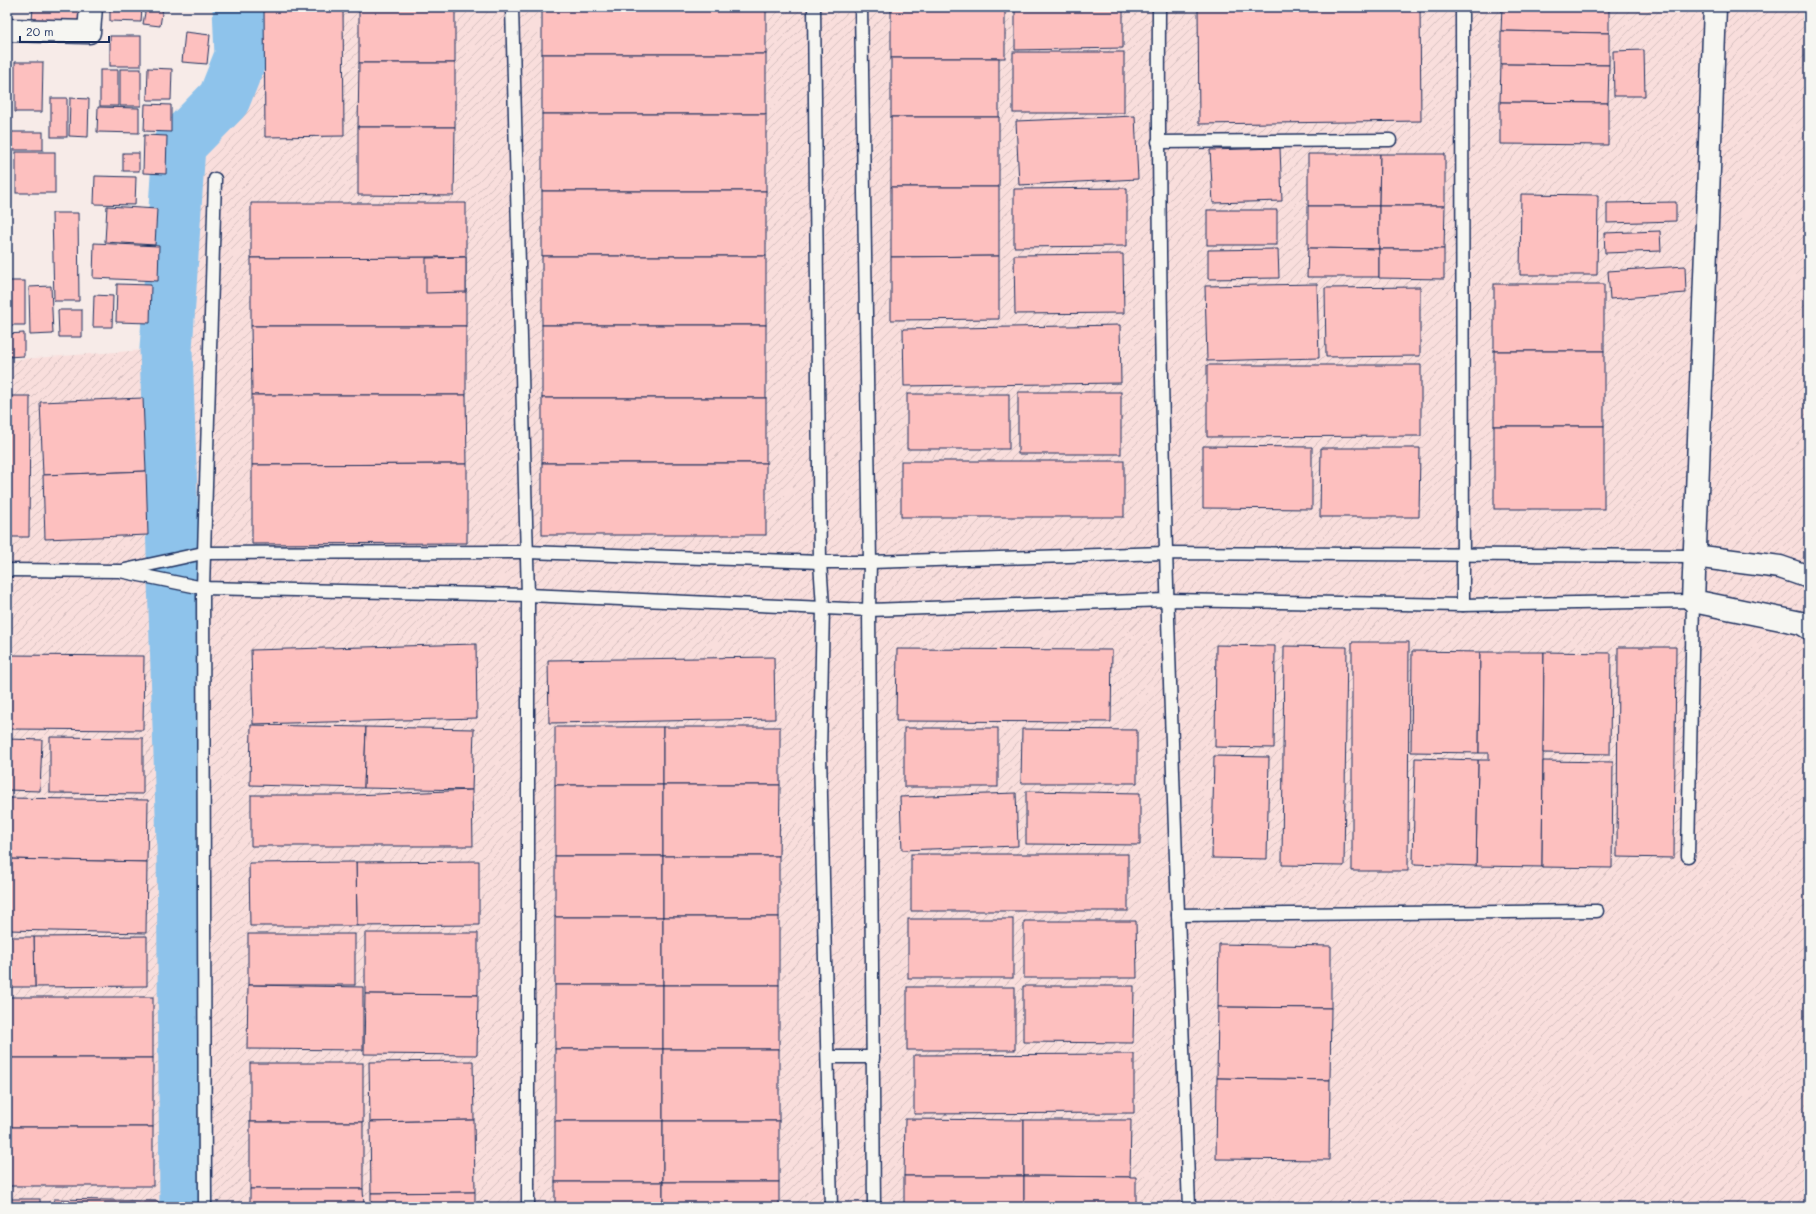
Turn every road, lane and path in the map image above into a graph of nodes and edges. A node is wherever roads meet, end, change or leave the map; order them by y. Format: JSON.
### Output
{"nodes":[{"id":1,"x":91,"y":7,"type":"edge"},
{"id":2,"x":512,"y":7,"type":"edge"},
{"id":3,"x":814,"y":7,"type":"edge"},
{"id":4,"x":861,"y":7,"type":"edge"},
{"id":5,"x":1159,"y":7,"type":"edge"},
{"id":6,"x":1462,"y":7,"type":"edge"},
{"id":7,"x":1715,"y":7,"type":"edge"},
{"id":8,"x":7,"y":30,"type":"edge"},
{"id":9,"x":1390,"y":140,"type":"dead end"},
{"id":10,"x":1158,"y":142,"type":"junction"},
{"id":11,"x":216,"y":179,"type":"dead end"},
{"id":12,"x":527,"y":552,"type":"junction"},
{"id":13,"x":203,"y":553,"type":"junction"},
{"id":14,"x":1165,"y":554,"type":"junction"},
{"id":15,"x":1464,"y":554,"type":"junction"},
{"id":16,"x":1694,"y":556,"type":"junction"},
{"id":17,"x":820,"y":562,"type":"junction"},
{"id":18,"x":870,"y":562,"type":"junction"},
{"id":19,"x":7,"y":570,"type":"edge"},
{"id":20,"x":120,"y":571,"type":"junction"},
{"id":21,"x":1809,"y":577,"type":"edge"},
{"id":22,"x":203,"y":588,"type":"junction"},
{"id":23,"x":528,"y":595,"type":"junction"},
{"id":24,"x":1166,"y":600,"type":"junction"},
{"id":25,"x":1693,"y":601,"type":"junction"},
{"id":26,"x":1463,"y":605,"type":"junction"},
{"id":27,"x":823,"y":607,"type":"junction"},
{"id":28,"x":869,"y":610,"type":"junction"},
{"id":29,"x":1809,"y":628,"type":"edge"},
{"id":30,"x":1688,"y":856,"type":"dead end"},
{"id":31,"x":1597,"y":911,"type":"dead end"},
{"id":32,"x":1178,"y":915,"type":"junction"},
{"id":33,"x":828,"y":1057,"type":"junction"},
{"id":34,"x":873,"y":1057,"type":"junction"},
{"id":35,"x":205,"y":1207,"type":"edge"},
{"id":36,"x":528,"y":1207,"type":"edge"},
{"id":37,"x":831,"y":1207,"type":"edge"},
{"id":38,"x":874,"y":1207,"type":"edge"},
{"id":39,"x":1189,"y":1207,"type":"edge"}],
"edges":[{"from":1,"to":8,"type":"street"},
{"from":2,"to":12,"type":"lane"},
{"from":3,"to":17,"type":"lane"},
{"from":4,"to":18,"type":"lane"},
{"from":5,"to":10,"type":"lane"},
{"from":6,"to":15,"type":"lane"},
{"from":7,"to":16,"type":"street"},
{"from":9,"to":10,"type":"lane"},
{"from":10,"to":14,"type":"lane"},
{"from":11,"to":13,"type":"lane"},
{"from":12,"to":13,"type":"lane"},
{"from":12,"to":17,"type":"lane"},
{"from":12,"to":23,"type":"lane"},
{"from":13,"to":20,"type":"lane"},
{"from":13,"to":22,"type":"lane"},
{"from":14,"to":15,"type":"lane"},
{"from":14,"to":18,"type":"lane"},
{"from":14,"to":24,"type":"lane"},
{"from":15,"to":16,"type":"lane"},
{"from":15,"to":26,"type":"lane"},
{"from":16,"to":21,"type":"street"},
{"from":16,"to":25,"type":"street"},
{"from":17,"to":18,"type":"lane"},
{"from":17,"to":27,"type":"lane"},
{"from":18,"to":28,"type":"lane"},
{"from":19,"to":20,"type":"lane"},
{"from":20,"to":22,"type":"lane"},
{"from":22,"to":23,"type":"lane"},
{"from":22,"to":35,"type":"lane"},
{"from":23,"to":27,"type":"lane"},
{"from":23,"to":36,"type":"lane"},
{"from":24,"to":26,"type":"lane"},
{"from":24,"to":28,"type":"lane"},
{"from":24,"to":32,"type":"lane"},
{"from":25,"to":26,"type":"lane"},
{"from":25,"to":29,"type":"street"},
{"from":25,"to":30,"type":"lane"},
{"from":27,"to":28,"type":"lane"},
{"from":27,"to":33,"type":"lane"},
{"from":28,"to":34,"type":"lane"},
{"from":31,"to":32,"type":"lane"},
{"from":32,"to":39,"type":"lane"},
{"from":33,"to":34,"type":"lane"},
{"from":33,"to":37,"type":"lane"},
{"from":34,"to":38,"type":"lane"}]}
